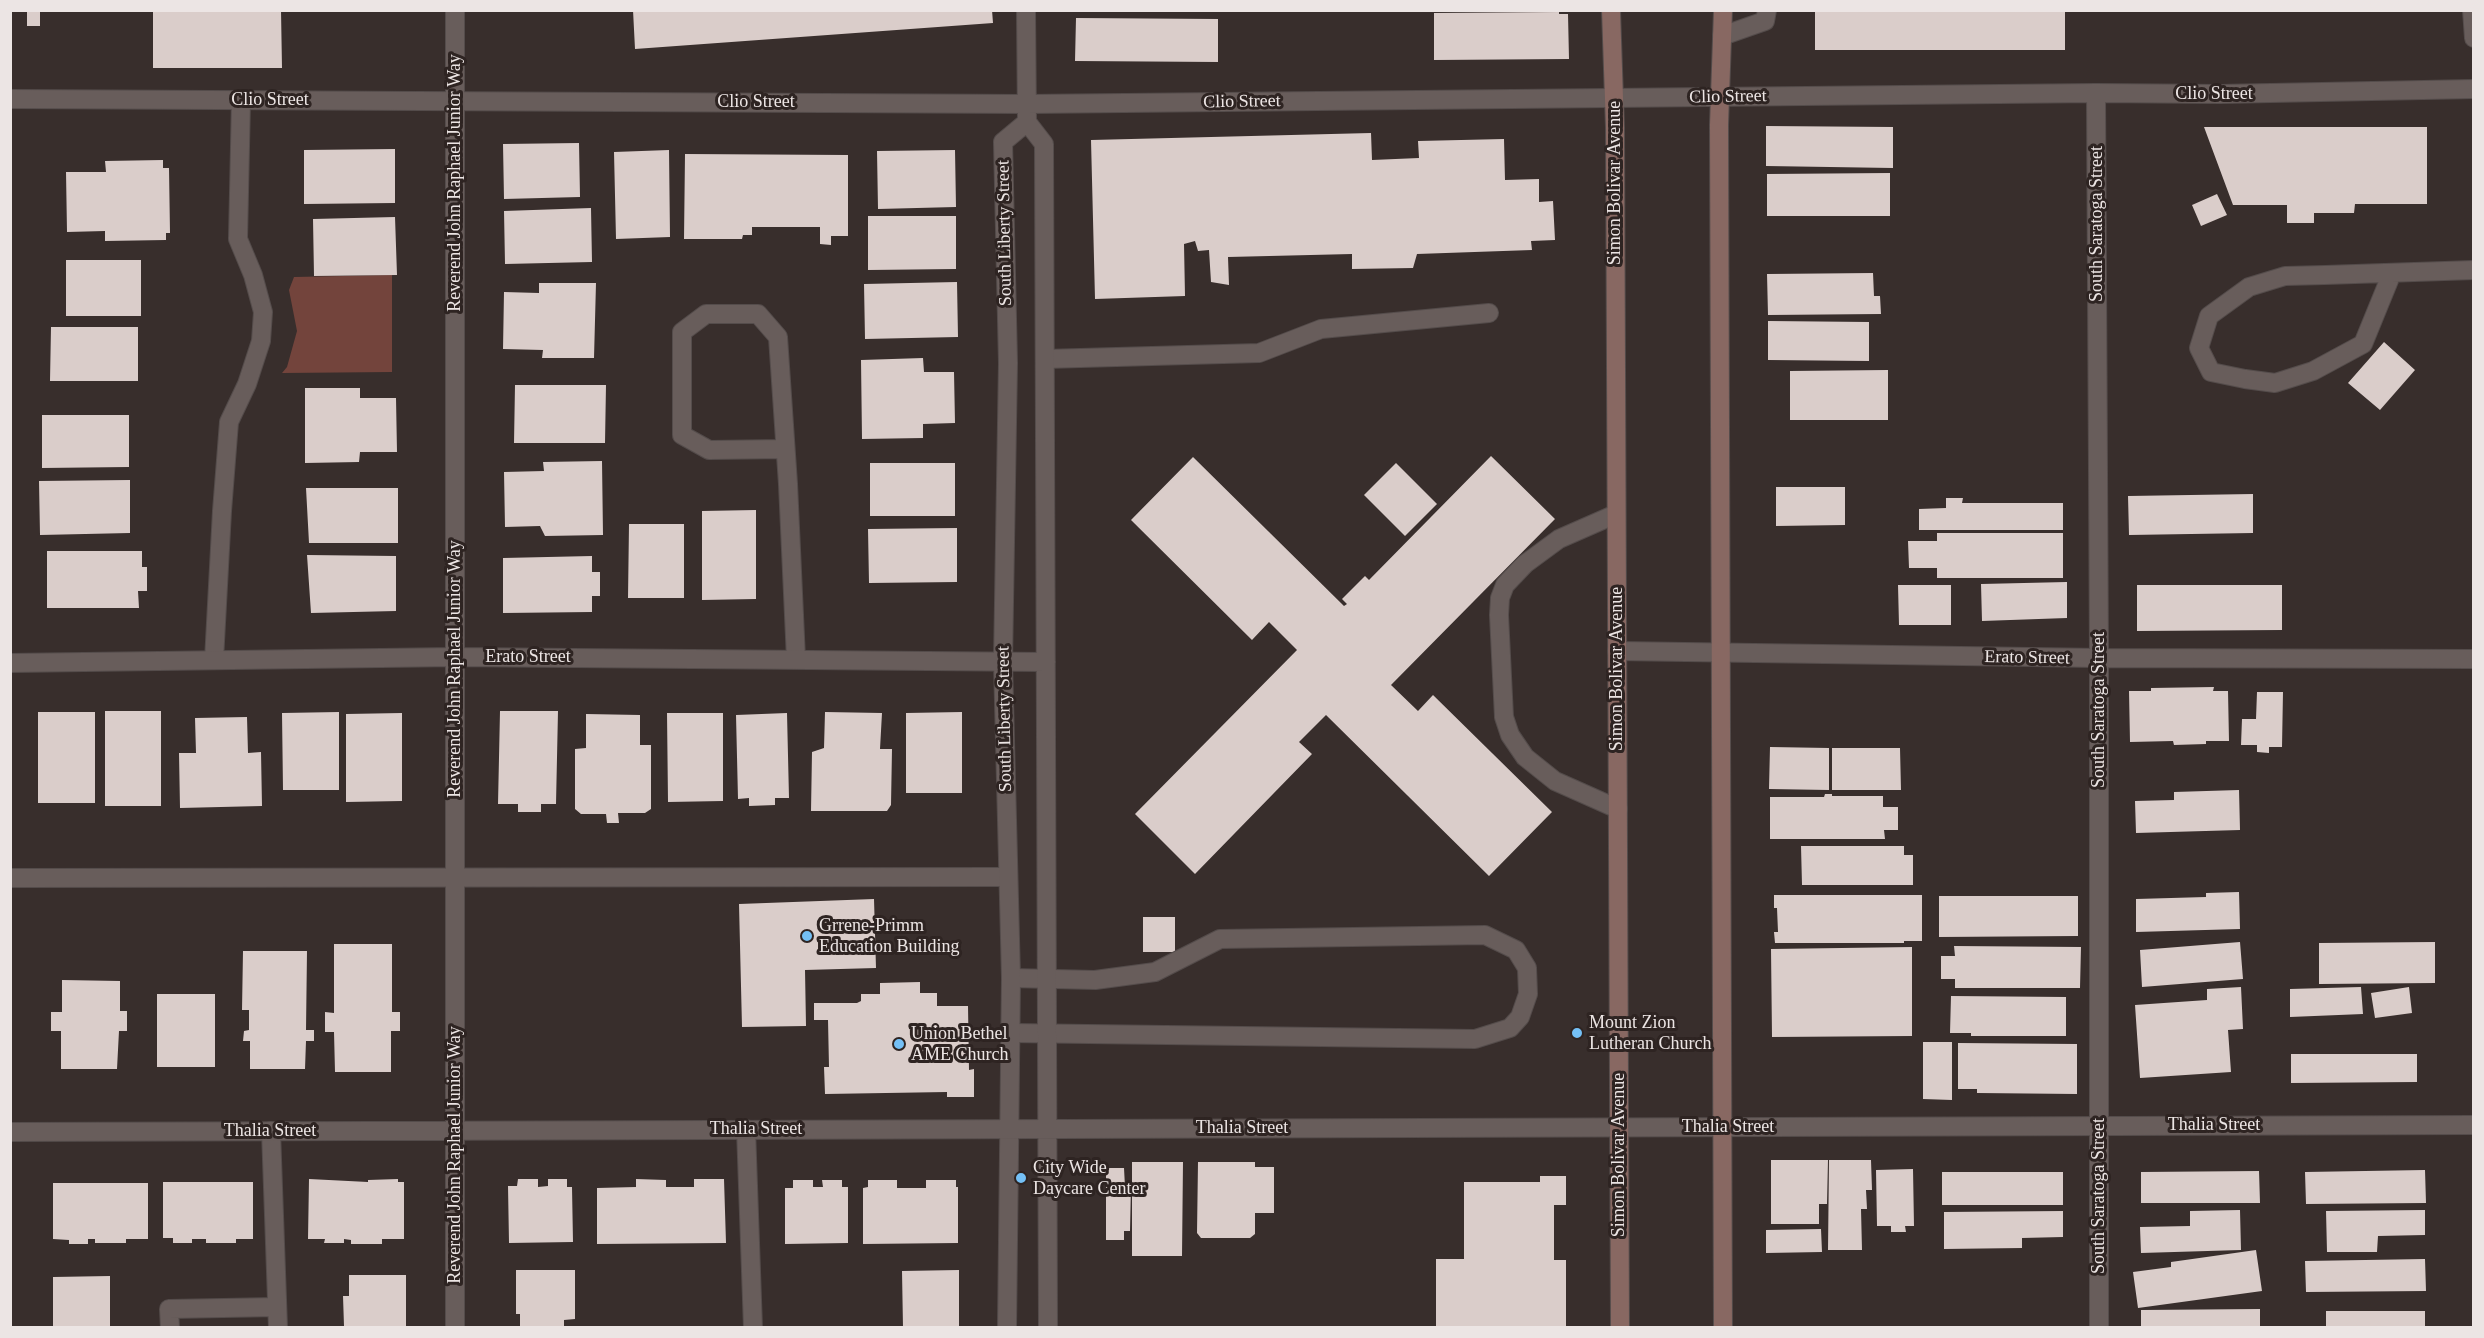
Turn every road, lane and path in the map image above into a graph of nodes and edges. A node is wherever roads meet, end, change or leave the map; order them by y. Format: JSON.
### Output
{"nodes":[{"id":1,"x":454,"y":10,"type":"edge"},
{"id":2,"x":1026,"y":10,"type":"edge"},
{"id":3,"x":1611,"y":10,"type":"edge"},
{"id":4,"x":1723,"y":10,"type":"edge"},
{"id":5,"x":1767,"y":10,"type":"edge"},
{"id":6,"x":2472,"y":10,"type":"edge"},
{"id":7,"x":1722,"y":36,"type":"junction"},
{"id":8,"x":2474,"y":38,"type":"edge"},
{"id":9,"x":2474,"y":89,"type":"edge"},
{"id":10,"x":2096,"y":93,"type":"junction"},
{"id":11,"x":1719,"y":97,"type":"junction"},
{"id":12,"x":1615,"y":98,"type":"junction"},
{"id":13,"x":10,"y":99,"type":"edge"},
{"id":14,"x":241,"y":100,"type":"junction"},
{"id":15,"x":455,"y":100,"type":"junction"},
{"id":16,"x":1027,"y":113,"type":"junction"},
{"id":17,"x":2474,"y":270,"type":"edge"},
{"id":18,"x":2392,"y":273,"type":"junction"},
{"id":19,"x":1489,"y":313,"type":"dead end"},
{"id":20,"x":1045,"y":359,"type":"junction"},
{"id":21,"x":785,"y":449,"type":"junction"},
{"id":22,"x":1616,"y":514,"type":"junction"},
{"id":23,"x":1617,"y":651,"type":"junction"},
{"id":24,"x":1720,"y":654,"type":"junction"},
{"id":25,"x":455,"y":657,"type":"junction"},
{"id":26,"x":2099,"y":658,"type":"junction"},
{"id":27,"x":796,"y":659,"type":"junction"},
{"id":28,"x":2474,"y":659,"type":"edge"},
{"id":29,"x":214,"y":660,"type":"junction"},
{"id":30,"x":1003,"y":662,"type":"junction"},
{"id":31,"x":1046,"y":662,"type":"junction"},
{"id":32,"x":10,"y":663,"type":"edge"},
{"id":33,"x":1618,"y":809,"type":"junction"},
{"id":34,"x":455,"y":877,"type":"junction"},
{"id":35,"x":1007,"y":877,"type":"junction"},
{"id":36,"x":10,"y":878,"type":"edge"},
{"id":37,"x":1011,"y":978,"type":"junction"},
{"id":38,"x":1047,"y":978,"type":"junction"},
{"id":39,"x":1047,"y":1033,"type":"junction"},
{"id":40,"x":1011,"y":1034,"type":"junction"},
{"id":41,"x":2098,"y":1125,"type":"junction"},
{"id":42,"x":2474,"y":1125,"type":"edge"},
{"id":43,"x":1620,"y":1126,"type":"junction"},
{"id":44,"x":1722,"y":1127,"type":"junction"},
{"id":45,"x":1010,"y":1128,"type":"junction"},
{"id":46,"x":1047,"y":1128,"type":"junction"},
{"id":47,"x":746,"y":1129,"type":"junction"},
{"id":48,"x":455,"y":1130,"type":"junction"},
{"id":49,"x":271,"y":1131,"type":"junction"},
{"id":50,"x":10,"y":1132,"type":"edge"},
{"id":51,"x":277,"y":1307,"type":"junction"},
{"id":52,"x":170,"y":1328,"type":"edge"},
{"id":53,"x":278,"y":1328,"type":"edge"},
{"id":54,"x":455,"y":1328,"type":"edge"},
{"id":55,"x":753,"y":1328,"type":"edge"},
{"id":56,"x":1007,"y":1328,"type":"edge"},
{"id":57,"x":1048,"y":1328,"type":"edge"},
{"id":58,"x":1620,"y":1328,"type":"edge"},
{"id":59,"x":1723,"y":1328,"type":"edge"},
{"id":60,"x":2099,"y":1328,"type":"edge"}],
"edges":[{"from":1,"to":15,"type":"street","name":"Reverend John Raphael Junior Way"},
{"from":2,"to":16,"type":"street"},
{"from":3,"to":12,"type":"street","name":"Simon Bolivar Avenue"},
{"from":4,"to":7,"type":"street"},
{"from":5,"to":7,"type":"street"},
{"from":6,"to":8,"type":"street"},
{"from":7,"to":11,"type":"street"},
{"from":9,"to":10,"type":"street","name":"Clio Street"},
{"from":10,"to":11,"type":"street","name":"Clio Street"},
{"from":10,"to":26,"type":"street","name":"South Saratoga Street"},
{"from":11,"to":12,"type":"street","name":"Clio Street"},
{"from":11,"to":24,"type":"street"},
{"from":12,"to":16,"type":"street","name":"Clio Street"},
{"from":12,"to":22,"type":"street","name":"Simon Bolivar Avenue"},
{"from":13,"to":14,"type":"street","name":"Clio Street"},
{"from":14,"to":15,"type":"street","name":"Clio Street"},
{"from":14,"to":29,"type":"street"},
{"from":15,"to":16,"type":"street","name":"Clio Street"},
{"from":15,"to":25,"type":"street","name":"Reverend John Raphael Junior Way"},
{"from":16,"to":20,"type":"street"},
{"from":16,"to":30,"type":"street","name":"South Liberty Street"},
{"from":17,"to":18,"type":"street"},
{"from":18,"to":18,"type":"street"},
{"from":19,"to":20,"type":"street"},
{"from":20,"to":31,"type":"street"},
{"from":21,"to":21,"type":"street"},
{"from":21,"to":27,"type":"street"},
{"from":22,"to":23,"type":"street","name":"Simon Bolivar Avenue"},
{"from":22,"to":33,"type":"street"},
{"from":23,"to":24,"type":"street","name":"Erato Street"},
{"from":23,"to":33,"type":"street","name":"Simon Bolivar Avenue"},
{"from":24,"to":26,"type":"street","name":"Erato Street"},
{"from":24,"to":44,"type":"street"},
{"from":25,"to":27,"type":"street","name":"Erato Street"},
{"from":25,"to":29,"type":"street","name":"Erato Street"},
{"from":25,"to":34,"type":"street","name":"Reverend John Raphael Junior Way"},
{"from":26,"to":28,"type":"street","name":"Erato Street"},
{"from":26,"to":41,"type":"street","name":"South Saratoga Street"},
{"from":27,"to":30,"type":"street","name":"Erato Street"},
{"from":29,"to":32,"type":"street","name":"Erato Street"},
{"from":30,"to":31,"type":"street","name":"Erato Street"},
{"from":30,"to":35,"type":"street","name":"South Liberty Street"},
{"from":31,"to":38,"type":"street"},
{"from":33,"to":43,"type":"street","name":"Simon Bolivar Avenue"},
{"from":34,"to":35,"type":"street"},
{"from":34,"to":36,"type":"street"},
{"from":34,"to":48,"type":"street","name":"Reverend John Raphael Junior Way"},
{"from":35,"to":37,"type":"street","name":"South Liberty Street"},
{"from":37,"to":38,"type":"street"},
{"from":37,"to":40,"type":"street","name":"South Liberty Street"},
{"from":38,"to":39,"type":"street"},
{"from":38,"to":39,"type":"street"},
{"from":39,"to":40,"type":"street"},
{"from":39,"to":46,"type":"street"},
{"from":40,"to":45,"type":"street","name":"South Liberty Street"},
{"from":41,"to":42,"type":"street","name":"Thalia Street"},
{"from":41,"to":44,"type":"street","name":"Thalia Street"},
{"from":41,"to":60,"type":"street","name":"South Saratoga Street"},
{"from":43,"to":44,"type":"street","name":"Thalia Street"},
{"from":43,"to":46,"type":"street","name":"Thalia Street"},
{"from":43,"to":58,"type":"street","name":"Simon Bolivar Avenue"},
{"from":44,"to":59,"type":"street"},
{"from":45,"to":46,"type":"street","name":"Thalia Street"},
{"from":45,"to":47,"type":"street","name":"Thalia Street"},
{"from":45,"to":56,"type":"street","name":"South Liberty Street"},
{"from":46,"to":57,"type":"street"},
{"from":47,"to":48,"type":"street","name":"Thalia Street"},
{"from":47,"to":55,"type":"street"},
{"from":48,"to":49,"type":"street","name":"Thalia Street"},
{"from":48,"to":54,"type":"street","name":"Reverend John Raphael Junior Way"},
{"from":49,"to":50,"type":"street","name":"Thalia Street"},
{"from":49,"to":51,"type":"street"},
{"from":51,"to":52,"type":"street"},
{"from":51,"to":53,"type":"street"}]}
